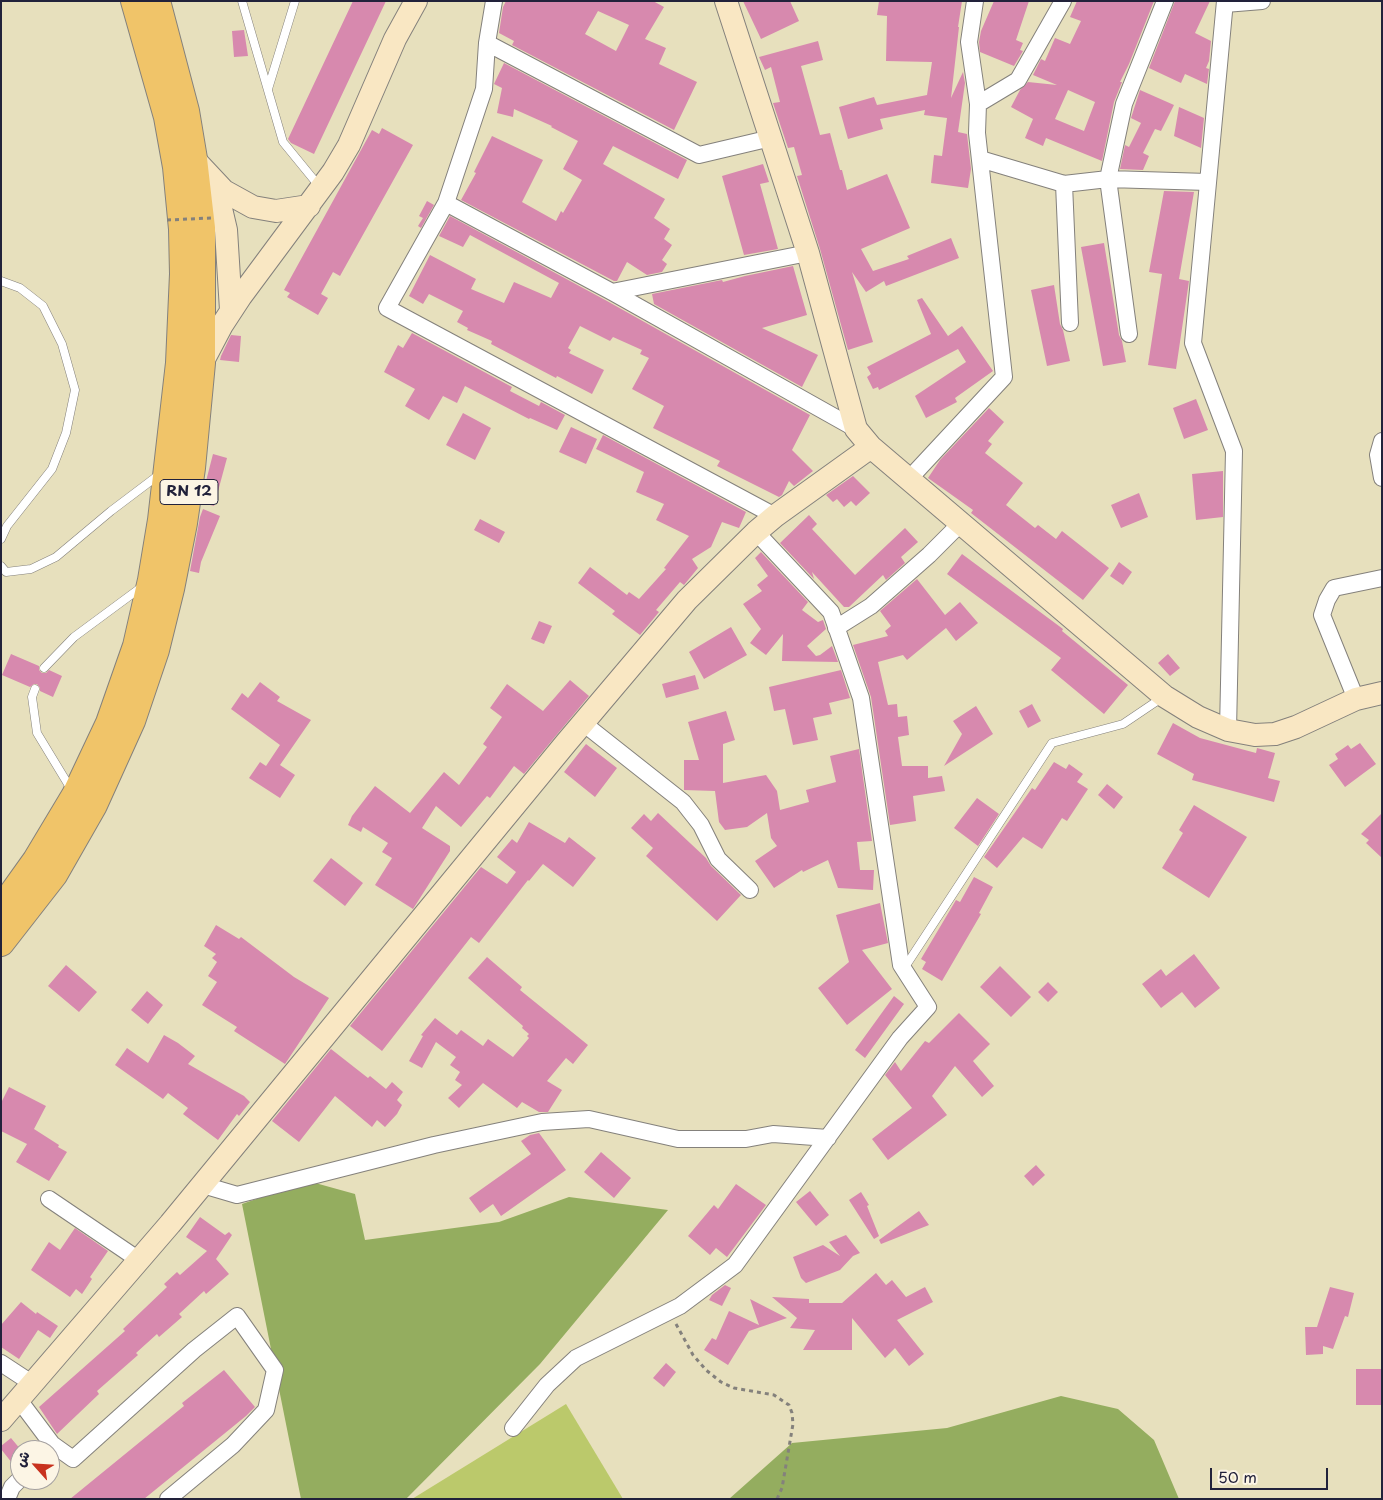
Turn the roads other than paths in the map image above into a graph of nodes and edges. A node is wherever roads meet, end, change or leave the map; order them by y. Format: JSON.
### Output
{"nodes":[{"id":1,"x":134,"y":1,"type":"edge"},
{"id":2,"x":157,"y":1,"type":"edge"},
{"id":3,"x":242,"y":1,"type":"edge"},
{"id":4,"x":294,"y":1,"type":"edge"},
{"id":5,"x":408,"y":1,"type":"edge"},
{"id":6,"x":416,"y":1,"type":"edge"},
{"id":7,"x":494,"y":1,"type":"edge"},
{"id":8,"x":726,"y":1,"type":"edge"},
{"id":9,"x":974,"y":1,"type":"edge"},
{"id":10,"x":1063,"y":1,"type":"edge"},
{"id":11,"x":1165,"y":1,"type":"edge"},
{"id":12,"x":1262,"y":1,"type":"edge"},
{"id":13,"x":1225,"y":3,"type":"edge"},
{"id":14,"x":396,"y":39,"type":"junction"},
{"id":15,"x":487,"y":43,"type":"junction"},
{"id":16,"x":268,"y":90,"type":"junction"},
{"id":17,"x":978,"y":104,"type":"junction"},
{"id":18,"x":771,"y":138,"type":"junction"},
{"id":19,"x":194,"y":159,"type":"junction"},
{"id":20,"x":980,"y":159,"type":"junction"},
{"id":21,"x":1108,"y":179,"type":"junction"},
{"id":22,"x":1208,"y":182,"type":"junction"},
{"id":23,"x":215,"y":183,"type":"junction"},
{"id":24,"x":1064,"y":184,"type":"junction"},
{"id":25,"x":315,"y":198,"type":"junction"},
{"id":26,"x":446,"y":203,"type":"junction"},
{"id":27,"x":808,"y":252,"type":"junction"},
{"id":28,"x":1,"y":281,"type":"edge"},
{"id":29,"x":612,"y":292,"type":"junction"},
{"id":30,"x":231,"y":310,"type":"junction"},
{"id":31,"x":1070,"y":323,"type":"dead end"},
{"id":32,"x":1129,"y":334,"type":"dead end"},
{"id":33,"x":202,"y":363,"type":"junction"},
{"id":34,"x":856,"y":429,"type":"junction"},
{"id":35,"x":1382,"y":441,"type":"edge"},
{"id":36,"x":870,"y":447,"type":"junction"},
{"id":37,"x":168,"y":469,"type":"junction"},
{"id":38,"x":1382,"y":478,"type":"edge"},
{"id":39,"x":909,"y":479,"type":"junction"},
{"id":40,"x":775,"y":516,"type":"junction"},
{"id":41,"x":960,"y":524,"type":"junction"},
{"id":42,"x":756,"y":532,"type":"junction"},
{"id":43,"x":1,"y":539,"type":"edge"},
{"id":44,"x":1,"y":566,"type":"edge"},
{"id":45,"x":1382,"y":578,"type":"edge"},
{"id":46,"x":151,"y":580,"type":"junction"},
{"id":47,"x":836,"y":628,"type":"junction"},
{"id":48,"x":44,"y":668,"type":"dead end"},
{"id":49,"x":35,"y":689,"type":"dead end"},
{"id":50,"x":1382,"y":693,"type":"edge"},
{"id":51,"x":1164,"y":696,"type":"junction"},
{"id":52,"x":1356,"y":698,"type":"junction"},
{"id":53,"x":583,"y":723,"type":"junction"},
{"id":54,"x":1228,"y":730,"type":"junction"},
{"id":55,"x":75,"y":795,"type":"junction"},
{"id":56,"x":750,"y":890,"type":"dead end"},
{"id":57,"x":1,"y":909,"type":"edge"},
{"id":58,"x":1,"y":944,"type":"edge"},
{"id":59,"x":904,"y":970,"type":"junction"},
{"id":60,"x":828,"y":1138,"type":"junction"},
{"id":61,"x":203,"y":1185,"type":"junction"},
{"id":62,"x":49,"y":1199,"type":"dead end"},
{"id":63,"x":139,"y":1260,"type":"junction"},
{"id":64,"x":1,"y":1363,"type":"edge"},
{"id":65,"x":26,"y":1392,"type":"junction"},
{"id":66,"x":1,"y":1420,"type":"edge"},
{"id":67,"x":513,"y":1428,"type":"dead end"},
{"id":68,"x":46,"y":1440,"type":"edge"},
{"id":69,"x":60,"y":1453,"type":"edge"},
{"id":70,"x":168,"y":1499,"type":"edge"}],
"edges":[{"from":1,"to":37,"type":"highway","number":"RN 12"},
{"from":2,"to":19,"type":"highway","number":"RN 12"},
{"from":3,"to":16,"type":"lane"},
{"from":4,"to":16,"type":"lane"},
{"from":5,"to":14,"type":"main road"},
{"from":6,"to":14,"type":"main road"},
{"from":7,"to":15,"type":"street"},
{"from":8,"to":18,"type":"main road"},
{"from":9,"to":17,"type":"street"},
{"from":10,"to":17,"type":"street"},
{"from":11,"to":21,"type":"street"},
{"from":12,"to":13,"type":"street"},
{"from":13,"to":22,"type":"street"},
{"from":14,"to":25,"type":"main road"},
{"from":15,"to":18,"type":"street"},
{"from":15,"to":26,"type":"street"},
{"from":16,"to":25,"type":"lane"},
{"from":17,"to":20,"type":"street"},
{"from":18,"to":27,"type":"main road"},
{"from":19,"to":23,"type":"main road"},
{"from":19,"to":33,"type":"highway","number":"RN 12"},
{"from":20,"to":24,"type":"street"},
{"from":20,"to":39,"type":"street"},
{"from":21,"to":22,"type":"street"},
{"from":21,"to":24,"type":"street"},
{"from":21,"to":32,"type":"street"},
{"from":22,"to":54,"type":"street"},
{"from":23,"to":25,"type":"main road"},
{"from":23,"to":30,"type":"main road"},
{"from":24,"to":31,"type":"street"},
{"from":25,"to":30,"type":"main road"},
{"from":26,"to":29,"type":"street"},
{"from":26,"to":40,"type":"street"},
{"from":27,"to":29,"type":"street"},
{"from":27,"to":34,"type":"main road"},
{"from":28,"to":43,"type":"lane"},
{"from":29,"to":34,"type":"street"},
{"from":30,"to":33,"type":"main road"},
{"from":33,"to":58,"type":"highway","number":"RN 12"},
{"from":34,"to":36,"type":"main road"},
{"from":35,"to":38,"type":"street"},
{"from":36,"to":39,"type":"main road"},
{"from":36,"to":40,"type":"main road"},
{"from":37,"to":44,"type":"lane"},
{"from":37,"to":46,"type":"highway","number":"RN 12"},
{"from":39,"to":41,"type":"main road"},
{"from":40,"to":42,"type":"main road"},
{"from":41,"to":47,"type":"street"},
{"from":41,"to":51,"type":"main road"},
{"from":42,"to":47,"type":"street"},
{"from":42,"to":53,"type":"main road"},
{"from":45,"to":52,"type":"street"},
{"from":46,"to":48,"type":"lane"},
{"from":46,"to":55,"type":"highway","number":"RN 12"},
{"from":47,"to":59,"type":"street"},
{"from":49,"to":55,"type":"lane"},
{"from":50,"to":52,"type":"main road"},
{"from":51,"to":54,"type":"main road"},
{"from":51,"to":59,"type":"lane"},
{"from":52,"to":54,"type":"main road"},
{"from":53,"to":56,"type":"street"},
{"from":53,"to":61,"type":"main road"},
{"from":55,"to":57,"type":"highway","number":"RN 12"},
{"from":59,"to":60,"type":"street"},
{"from":60,"to":61,"type":"street"},
{"from":60,"to":67,"type":"street"},
{"from":61,"to":63,"type":"main road"},
{"from":62,"to":63,"type":"street"},
{"from":63,"to":65,"type":"main road"},
{"from":64,"to":65,"type":"street"},
{"from":65,"to":66,"type":"main road"},
{"from":65,"to":68,"type":"street"},
{"from":69,"to":70,"type":"street"}]}
